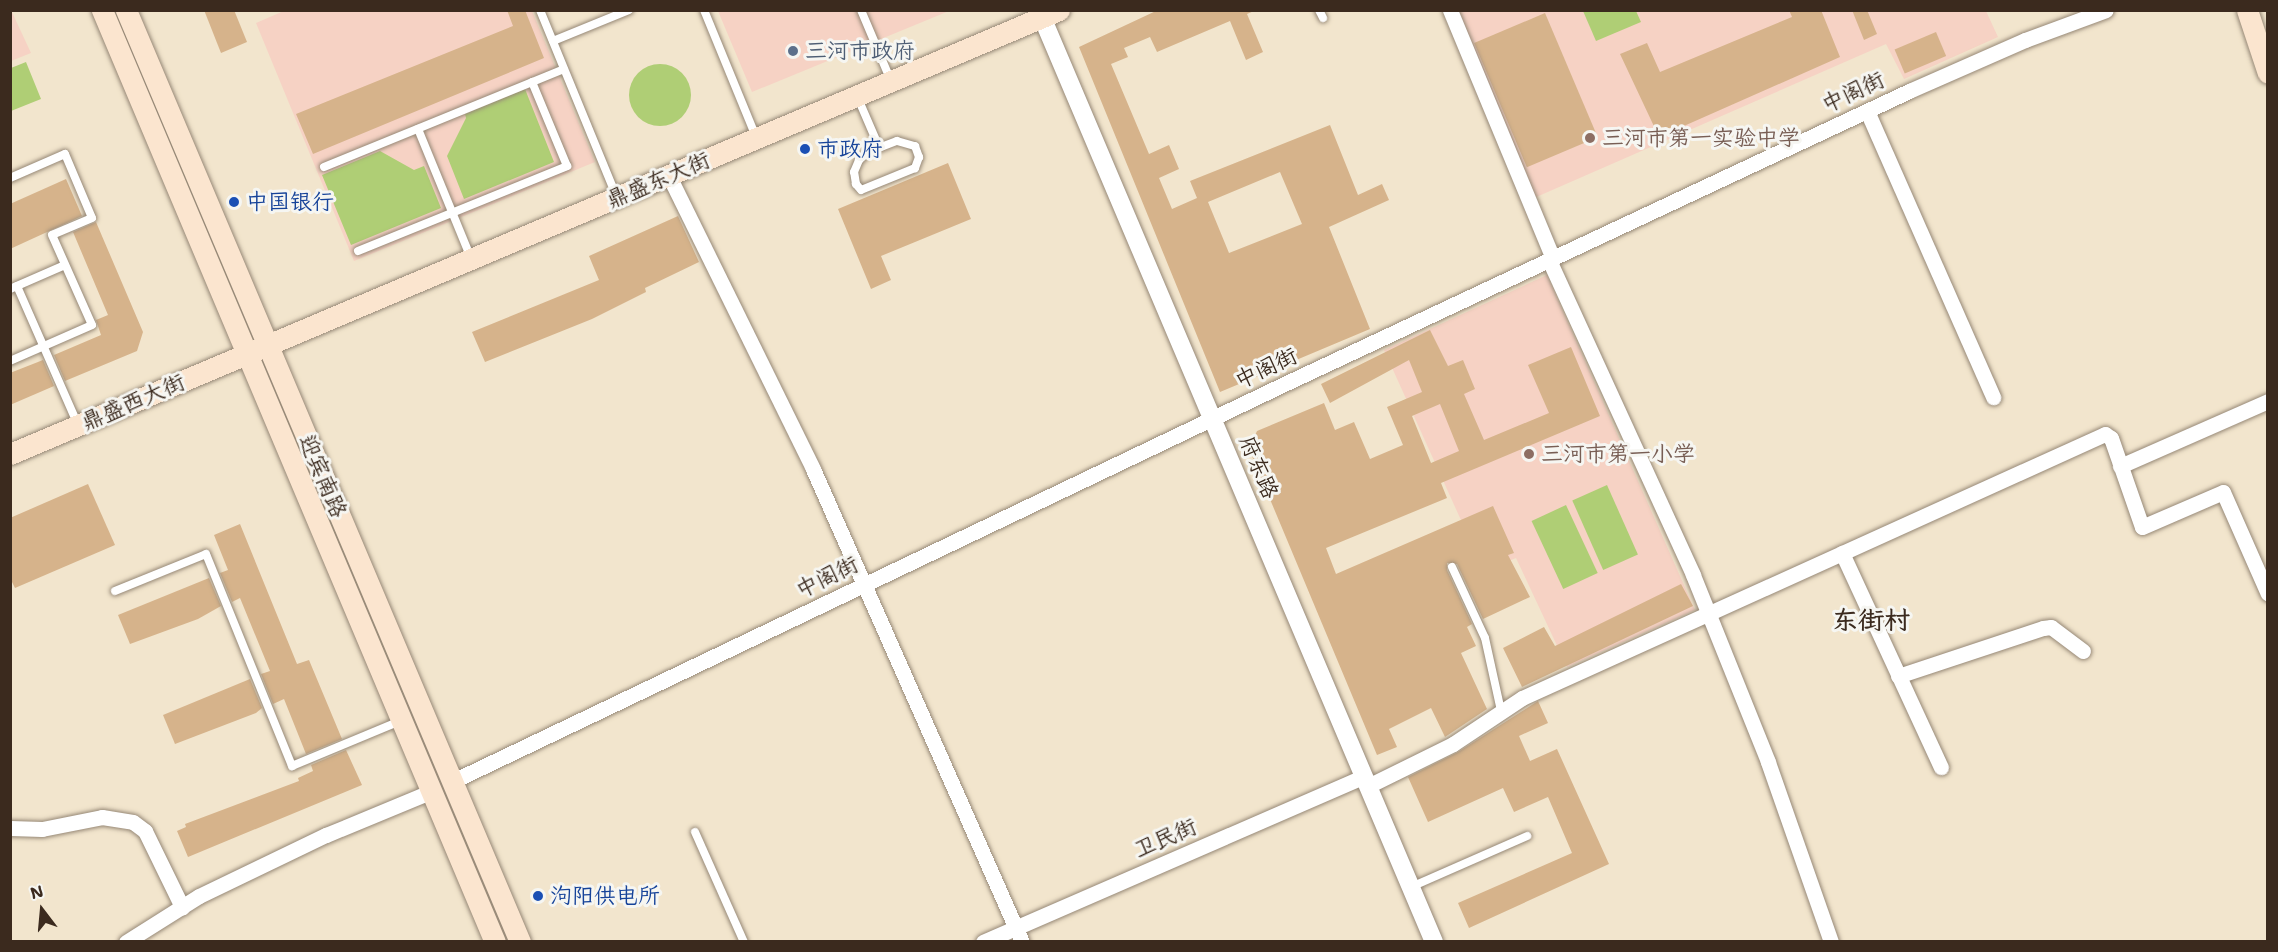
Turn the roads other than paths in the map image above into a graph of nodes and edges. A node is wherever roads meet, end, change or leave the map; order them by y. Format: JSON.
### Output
{"nodes":[{"id":1,"x":102,"y":10,"type":"edge"},
{"id":2,"x":126,"y":10,"type":"edge"},
{"id":3,"x":540,"y":10,"type":"edge"},
{"id":4,"x":628,"y":10,"type":"edge"},
{"id":5,"x":704,"y":10,"type":"edge"},
{"id":6,"x":861,"y":10,"type":"edge"},
{"id":7,"x":1450,"y":10,"type":"edge"},
{"id":8,"x":2106,"y":10,"type":"edge"},
{"id":9,"x":2247,"y":10,"type":"edge"},
{"id":10,"x":1047,"y":13,"type":"edge"},
{"id":11,"x":553,"y":42,"type":"junction"},
{"id":12,"x":564,"y":69,"type":"junction"},
{"id":13,"x":2268,"y":73,"type":"edge"},
{"id":14,"x":532,"y":82,"type":"junction"},
{"id":15,"x":891,"y":82,"type":"junction"},
{"id":16,"x":857,"y":96,"type":"junction"},
{"id":17,"x":1867,"y":111,"type":"junction"},
{"id":18,"x":418,"y":129,"type":"junction"},
{"id":19,"x":757,"y":138,"type":"junction"},
{"id":20,"x":879,"y":147,"type":"junction"},
{"id":21,"x":324,"y":167,"type":"dead end"},
{"id":22,"x":669,"y":176,"type":"junction"},
{"id":23,"x":10,"y":178,"type":"edge"},
{"id":24,"x":617,"y":198,"type":"junction"},
{"id":25,"x":453,"y":213,"type":"junction"},
{"id":26,"x":358,"y":251,"type":"dead end"},
{"id":27,"x":472,"y":259,"type":"junction"},
{"id":28,"x":1551,"y":260,"type":"junction"},
{"id":29,"x":65,"y":265,"type":"junction"},
{"id":30,"x":14,"y":287,"type":"edge"},
{"id":31,"x":43,"y":346,"type":"junction"},
{"id":32,"x":257,"y":349,"type":"junction"},
{"id":33,"x":10,"y":361,"type":"edge"},
{"id":34,"x":1993,"y":397,"type":"dead end"},
{"id":35,"x":2268,"y":401,"type":"edge"},
{"id":36,"x":1212,"y":418,"type":"junction"},
{"id":37,"x":78,"y":425,"type":"junction"},
{"id":38,"x":10,"y":453,"type":"edge"},
{"id":39,"x":2121,"y":466,"type":"junction"},
{"id":40,"x":1842,"y":553,"type":"junction"},
{"id":41,"x":1452,"y":567,"type":"dead end"},
{"id":42,"x":864,"y":585,"type":"junction"},
{"id":43,"x":115,"y":591,"type":"dead end"},
{"id":44,"x":2268,"y":594,"type":"edge"},
{"id":45,"x":1708,"y":614,"type":"junction"},
{"id":46,"x":2083,"y":651,"type":"dead end"},
{"id":47,"x":1898,"y":676,"type":"junction"},
{"id":48,"x":1501,"y":711,"type":"junction"},
{"id":49,"x":402,"y":721,"type":"junction"},
{"id":50,"x":1941,"y":767,"type":"dead end"},
{"id":51,"x":1366,"y":781,"type":"junction"},
{"id":52,"x":453,"y":782,"type":"junction"},
{"id":53,"x":432,"y":791,"type":"junction"},
{"id":54,"x":10,"y":828,"type":"edge"},
{"id":55,"x":696,"y":832,"type":"dead end"},
{"id":56,"x":1527,"y":836,"type":"dead end"},
{"id":57,"x":1411,"y":887,"type":"junction"},
{"id":58,"x":182,"y":907,"type":"junction"},
{"id":59,"x":1019,"y":934,"type":"edge"},
{"id":60,"x":126,"y":942,"type":"edge"},
{"id":61,"x":495,"y":942,"type":"edge"},
{"id":62,"x":520,"y":942,"type":"edge"},
{"id":63,"x":744,"y":942,"type":"edge"},
{"id":64,"x":983,"y":942,"type":"edge"},
{"id":65,"x":1434,"y":942,"type":"edge"},
{"id":66,"x":1831,"y":942,"type":"edge"}],
"edges":[{"from":1,"to":32,"type":"main road","name":"迎宾南路"},
{"from":2,"to":32,"type":"main road","name":"迎宾南路"},
{"from":3,"to":11,"type":"lane"},
{"from":4,"to":11,"type":"lane"},
{"from":5,"to":19,"type":"lane"},
{"from":6,"to":15,"type":"lane"},
{"from":7,"to":28,"type":"street"},
{"from":8,"to":17,"type":"street","name":"中阁街"},
{"from":9,"to":13,"type":"main road"},
{"from":10,"to":15,"type":"main road","name":"鼎盛东大街"},
{"from":10,"to":36,"type":"street","name":"府东路"},
{"from":11,"to":12,"type":"lane"},
{"from":12,"to":14,"type":"lane"},
{"from":12,"to":24,"type":"lane"},
{"from":14,"to":18,"type":"lane"},
{"from":14,"to":25,"type":"lane"},
{"from":15,"to":16,"type":"main road","name":"鼎盛东大街"},
{"from":16,"to":19,"type":"main road","name":"鼎盛东大街"},
{"from":16,"to":20,"type":"lane"},
{"from":17,"to":28,"type":"street","name":"中阁街"},
{"from":17,"to":34,"type":"street"},
{"from":18,"to":21,"type":"lane"},
{"from":18,"to":25,"type":"lane"},
{"from":19,"to":22,"type":"main road","name":"鼎盛东大街"},
{"from":20,"to":20,"type":"lane"},
{"from":22,"to":24,"type":"main road","name":"鼎盛东大街"},
{"from":22,"to":42,"type":"street"},
{"from":23,"to":29,"type":"lane"},
{"from":24,"to":27,"type":"main road","name":"鼎盛东大街"},
{"from":25,"to":26,"type":"lane"},
{"from":25,"to":27,"type":"lane"},
{"from":27,"to":32,"type":"main road","name":"鼎盛东大街"},
{"from":28,"to":36,"type":"street","name":"中阁街"},
{"from":28,"to":45,"type":"street"},
{"from":29,"to":30,"type":"lane"},
{"from":29,"to":31,"type":"lane"},
{"from":30,"to":31,"type":"lane"},
{"from":31,"to":33,"type":"lane"},
{"from":31,"to":37,"type":"lane"},
{"from":32,"to":37,"type":"main road","name":"鼎盛西大街"},
{"from":32,"to":49,"type":"main road","name":"迎宾南路"},
{"from":32,"to":52,"type":"main road","name":"迎宾南路"},
{"from":35,"to":39,"type":"street"},
{"from":36,"to":42,"type":"street","name":"中阁街"},
{"from":36,"to":51,"type":"street","name":"府东路"},
{"from":37,"to":38,"type":"main road","name":"鼎盛西大街"},
{"from":39,"to":40,"type":"street","name":"卫民街"},
{"from":39,"to":44,"type":"street"},
{"from":40,"to":45,"type":"street","name":"卫民街"},
{"from":40,"to":47,"type":"street"},
{"from":41,"to":48,"type":"lane"},
{"from":42,"to":52,"type":"street","name":"中阁街"},
{"from":42,"to":59,"type":"street"},
{"from":43,"to":49,"type":"lane"},
{"from":45,"to":48,"type":"street","name":"卫民街"},
{"from":45,"to":66,"type":"street"},
{"from":46,"to":47,"type":"street"},
{"from":47,"to":50,"type":"street"},
{"from":48,"to":51,"type":"street","name":"卫民街"},
{"from":49,"to":53,"type":"main road","name":"迎宾南路"},
{"from":51,"to":57,"type":"street","name":"府东路"},
{"from":51,"to":59,"type":"street","name":"卫民街"},
{"from":52,"to":62,"type":"main road","name":"迎宾南路"},
{"from":53,"to":58,"type":"street"},
{"from":53,"to":61,"type":"main road","name":"迎宾南路"},
{"from":54,"to":58,"type":"street"},
{"from":55,"to":63,"type":"lane"},
{"from":56,"to":57,"type":"lane"},
{"from":57,"to":65,"type":"street","name":"府东路"},
{"from":58,"to":60,"type":"street"},
{"from":59,"to":64,"type":"street","name":"卫民街"}]}
